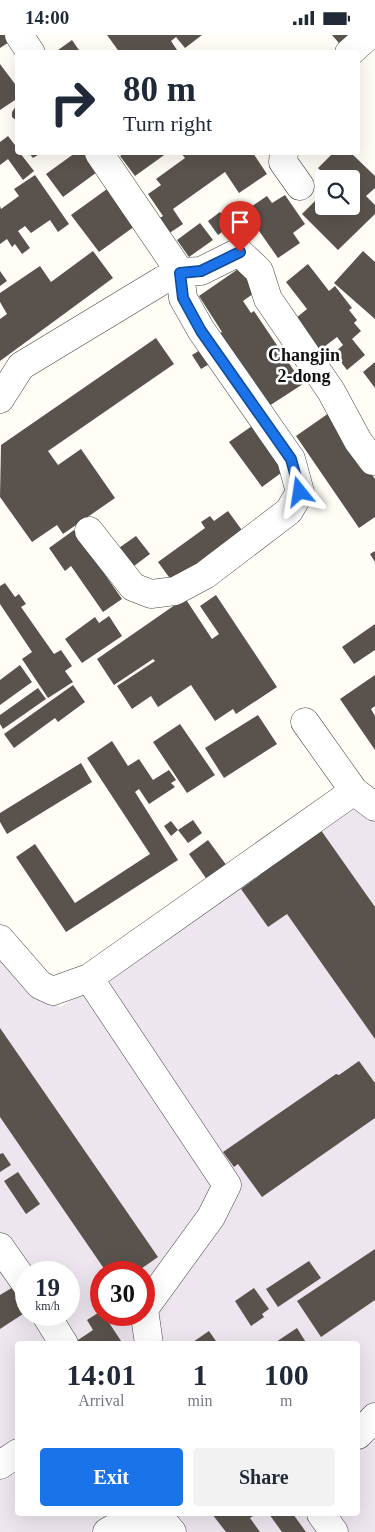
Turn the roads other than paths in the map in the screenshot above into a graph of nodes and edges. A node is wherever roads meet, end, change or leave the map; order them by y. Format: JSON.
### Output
{"nodes":[{"id":1,"x":19,"y":35,"type":"edge"},
{"id":2,"x":369,"y":35,"type":"edge"},
{"id":3,"x":28,"y":50,"type":"edge"},
{"id":4,"x":352,"y":50,"type":"edge"},
{"id":5,"x":99,"y":155,"type":"edge"},
{"id":6,"x":284,"y":155,"type":"edge"},
{"id":7,"x":300,"y":185,"type":"dead end"},
{"id":8,"x":180,"y":273,"type":"junction"},
{"id":9,"x":0,"y":399,"type":"edge"},
{"id":10,"x":373,"y":461,"type":"dead end"},
{"id":11,"x":89,"y":531,"type":"dead end"},
{"id":12,"x":305,"y":723,"type":"dead end"},
{"id":13,"x":365,"y":799,"type":"edge"},
{"id":14,"x":0,"y":939,"type":"edge"},
{"id":15,"x":89,"y":979,"type":"junction"},
{"id":16,"x":0,"y":1247,"type":"edge"},
{"id":17,"x":15,"y":1268,"type":"edge"},
{"id":18,"x":53,"y":1326,"type":"edge"},
{"id":19,"x":62,"y":1341,"type":"edge"},
{"id":20,"x":149,"y":1341,"type":"edge"},
{"id":21,"x":375,"y":1417,"type":"edge"},
{"id":22,"x":360,"y":1433,"type":"edge"},
{"id":23,"x":15,"y":1455,"type":"edge"},
{"id":24,"x":0,"y":1465,"type":"edge"},
{"id":25,"x":322,"y":1516,"type":"edge"},
{"id":26,"x":107,"y":1532,"type":"edge"},
{"id":27,"x":172,"y":1532,"type":"edge"},
{"id":28,"x":334,"y":1532,"type":"edge"}],
"edges":[{"from":1,"to":3,"type":"street"},
{"from":2,"to":4,"type":"street"},
{"from":5,"to":8,"type":"street"},
{"from":6,"to":7,"type":"street"},
{"from":8,"to":9,"type":"street"},
{"from":8,"to":10,"type":"street"},
{"from":8,"to":11,"type":"street"},
{"from":12,"to":13,"type":"street"},
{"from":13,"to":15,"type":"street"},
{"from":14,"to":15,"type":"street"},
{"from":15,"to":20,"type":"street"},
{"from":16,"to":17,"type":"street"},
{"from":18,"to":19,"type":"street"},
{"from":21,"to":22,"type":"street"},
{"from":23,"to":24,"type":"street"},
{"from":25,"to":28,"type":"street"},
{"from":26,"to":27,"type":"street"}]}
